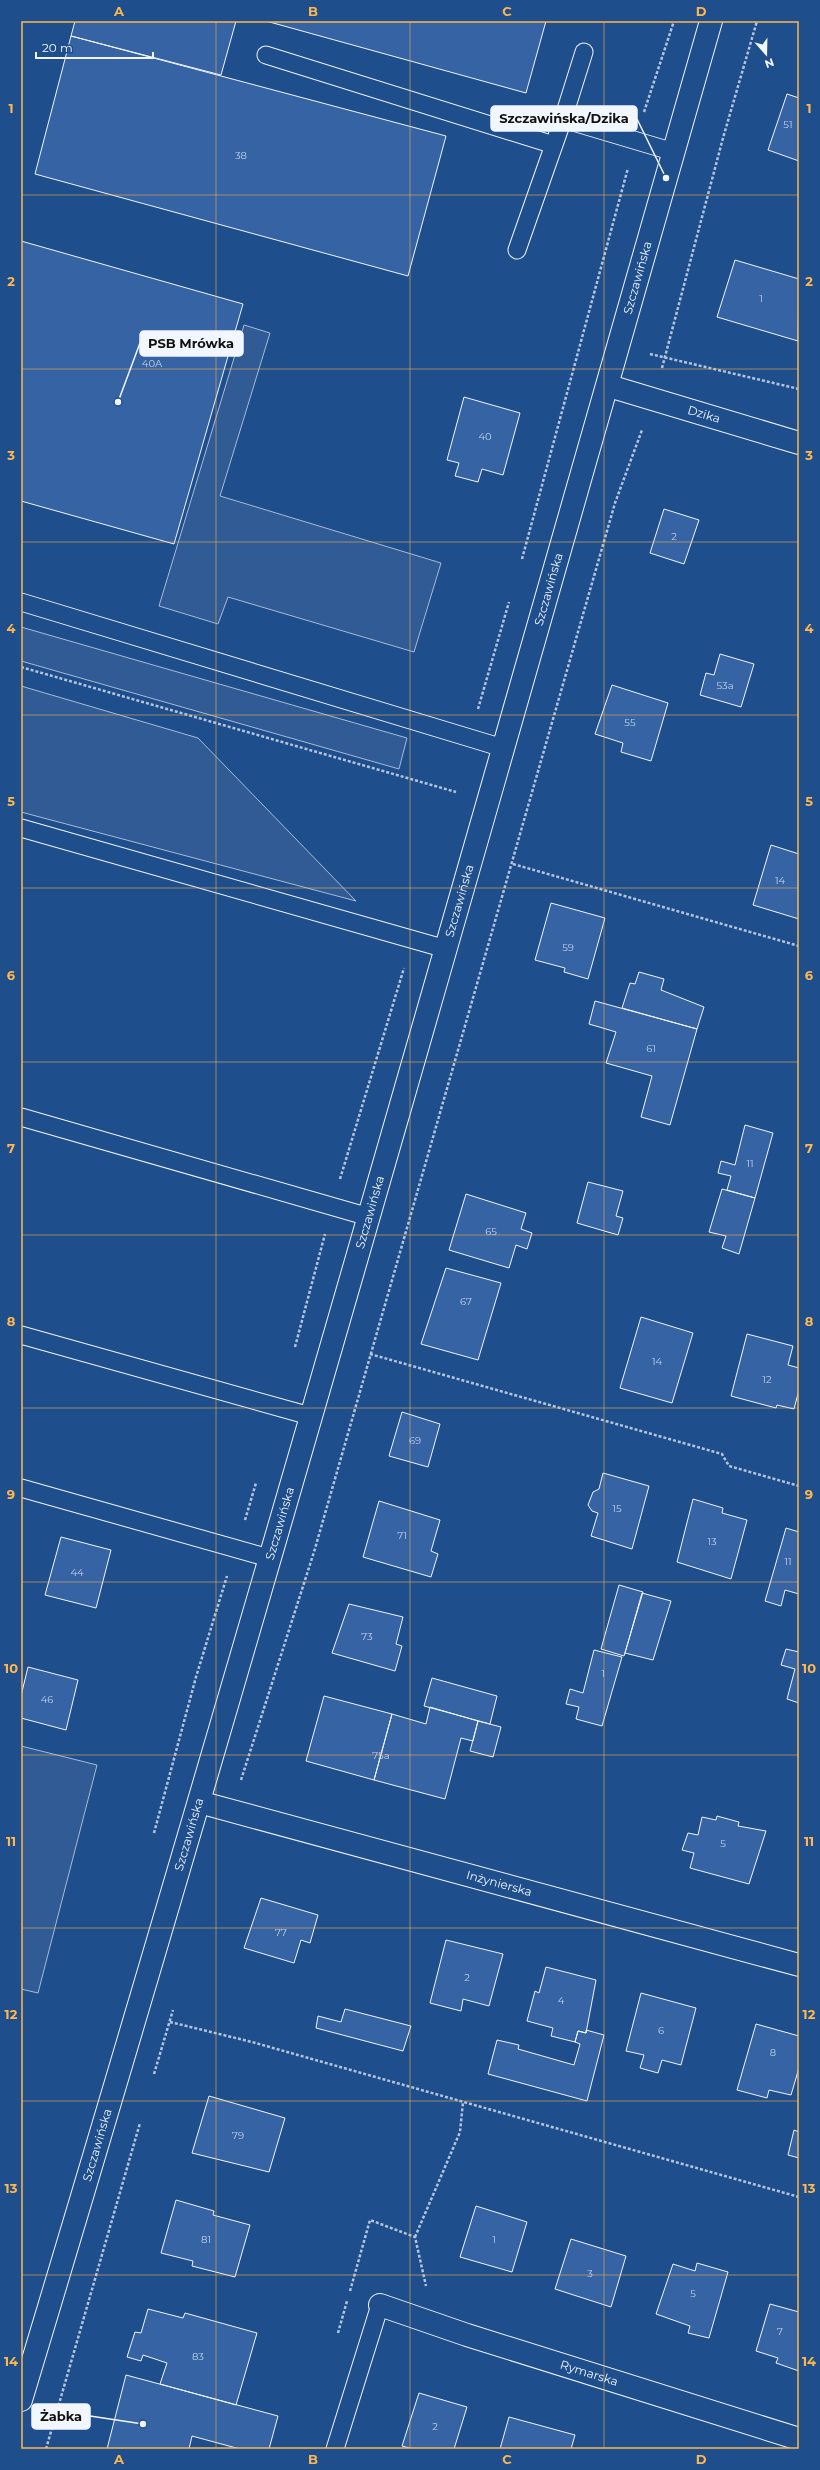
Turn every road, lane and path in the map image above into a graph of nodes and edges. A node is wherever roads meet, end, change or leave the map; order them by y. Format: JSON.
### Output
{"nodes":[{"id":1,"x":674,"y":21,"type":"edge"},
{"id":2,"x":711,"y":21,"type":"edge"},
{"id":3,"x":757,"y":21,"type":"edge"},
{"id":4,"x":584,"y":52,"type":"dead end"},
{"id":5,"x":266,"y":55,"type":"dead end"},
{"id":6,"x":563,"y":118,"type":"junction"},
{"id":7,"x":635,"y":140,"type":"junction"},
{"id":8,"x":554,"y":145,"type":"junction"},
{"id":9,"x":674,"y":152,"type":"junction"},
{"id":10,"x":517,"y":250,"type":"dead end"},
{"id":11,"x":581,"y":339,"type":"junction"},
{"id":12,"x":620,"y":346,"type":"junction"},
{"id":13,"x":665,"y":358,"type":"junction"},
{"id":14,"x":608,"y":386,"type":"junction"},
{"id":15,"x":799,"y":389,"type":"edge"},
{"id":16,"x":654,"y":399,"type":"junction"},
{"id":17,"x":799,"y":443,"type":"edge"},
{"id":18,"x":520,"y":564,"type":"dead end"},
{"id":19,"x":510,"y":601,"type":"dead end"},
{"id":20,"x":21,"y":602,"type":"edge"},
{"id":21,"x":21,"y":667,"type":"edge"},
{"id":22,"x":470,"y":737,"type":"junction"},
{"id":23,"x":503,"y":748,"type":"junction"},
{"id":24,"x":458,"y":785,"type":"dead end"},
{"id":25,"x":456,"y":792,"type":"junction"},
{"id":26,"x":454,"y":799,"type":"dead end"},
{"id":27,"x":21,"y":828,"type":"edge"},
{"id":28,"x":513,"y":864,"type":"junction"},
{"id":29,"x":413,"y":940,"type":"junction"},
{"id":30,"x":799,"y":946,"type":"edge"},
{"id":31,"x":446,"y":949,"type":"junction"},
{"id":32,"x":21,"y":1117,"type":"edge"},
{"id":33,"x":332,"y":1206,"type":"junction"},
{"id":34,"x":369,"y":1217,"type":"junction"},
{"id":35,"x":21,"y":1335,"type":"edge"},
{"id":36,"x":294,"y":1354,"type":"dead end"},
{"id":37,"x":370,"y":1354,"type":"junction"},
{"id":38,"x":310,"y":1416,"type":"junction"},
{"id":39,"x":256,"y":1482,"type":"dead end"},
{"id":40,"x":799,"y":1486,"type":"edge"},
{"id":41,"x":21,"y":1488,"type":"edge"},
{"id":42,"x":236,"y":1549,"type":"junction"},
{"id":43,"x":269,"y":1558,"type":"junction"},
{"id":44,"x":199,"y":1802,"type":"junction"},
{"id":45,"x":231,"y":1811,"type":"junction"},
{"id":46,"x":152,"y":1838,"type":"dead end"},
{"id":47,"x":799,"y":1965,"type":"edge"},
{"id":48,"x":174,"y":2007,"type":"dead end"},
{"id":49,"x":170,"y":2022,"type":"junction"},
{"id":50,"x":154,"y":2076,"type":"dead end"},
{"id":51,"x":463,"y":2102,"type":"junction"},
{"id":52,"x":140,"y":2122,"type":"dead end"},
{"id":53,"x":799,"y":2196,"type":"edge"},
{"id":54,"x":415,"y":2237,"type":"dead end"},
{"id":55,"x":380,"y":2305,"type":"joint"},
{"id":56,"x":21,"y":2400,"type":"edge"},
{"id":57,"x":799,"y":2439,"type":"edge"},
{"id":58,"x":46,"y":2449,"type":"edge"},
{"id":59,"x":335,"y":2449,"type":"edge"}],
"edges":[{"from":1,"to":7,"type":"path"},
{"from":2,"to":9,"type":"street","name":"Szczawińska"},
{"from":3,"to":13,"type":"path"},
{"from":4,"to":6,"type":"lane"},
{"from":5,"to":8,"type":"lane"},
{"from":6,"to":7,"type":"lane"},
{"from":6,"to":8,"type":"lane"},
{"from":7,"to":9,"type":"lane"},
{"from":7,"to":11,"type":"path"},
{"from":8,"to":10,"type":"lane"},
{"from":9,"to":12,"type":"street","name":"Szczawińska"},
{"from":11,"to":12,"type":"path"},
{"from":11,"to":18,"type":"path"},
{"from":12,"to":13,"type":"path"},
{"from":12,"to":14,"type":"street","name":"Szczawińska"},
{"from":13,"to":15,"type":"path"},
{"from":13,"to":16,"type":"path"},
{"from":14,"to":16,"type":"street","name":"Dzika"},
{"from":14,"to":23,"type":"street","name":"Szczawińska"},
{"from":16,"to":17,"type":"street","name":"Dzika"},
{"from":16,"to":28,"type":"path"},
{"from":19,"to":22,"type":"path"},
{"from":20,"to":22,"type":"lane"},
{"from":21,"to":25,"type":"path"},
{"from":22,"to":23,"type":"lane"},
{"from":23,"to":31,"type":"street","name":"Szczawińska"},
{"from":24,"to":25,"type":"path"},
{"from":25,"to":26,"type":"path"},
{"from":27,"to":29,"type":"lane"},
{"from":28,"to":30,"type":"path"},
{"from":28,"to":37,"type":"path"},
{"from":29,"to":31,"type":"lane"},
{"from":29,"to":33,"type":"path"},
{"from":31,"to":34,"type":"street","name":"Szczawińska"},
{"from":32,"to":33,"type":"lane"},
{"from":33,"to":34,"type":"lane"},
{"from":33,"to":36,"type":"path"},
{"from":34,"to":38,"type":"street","name":"Szczawińska"},
{"from":35,"to":38,"type":"lane"},
{"from":37,"to":40,"type":"path"},
{"from":37,"to":45,"type":"path"},
{"from":38,"to":43,"type":"street","name":"Szczawińska"},
{"from":39,"to":42,"type":"path"},
{"from":41,"to":42,"type":"lane"},
{"from":42,"to":43,"type":"lane"},
{"from":42,"to":46,"type":"path"},
{"from":43,"to":44,"type":"street","name":"Szczawińska"},
{"from":44,"to":45,"type":"street","name":"Inżynierska"},
{"from":44,"to":56,"type":"street","name":"Szczawińska"},
{"from":45,"to":47,"type":"street","name":"Inżynierska"},
{"from":48,"to":49,"type":"path"},
{"from":49,"to":50,"type":"path"},
{"from":49,"to":51,"type":"path"},
{"from":51,"to":53,"type":"path"},
{"from":51,"to":54,"type":"path"},
{"from":52,"to":58,"type":"path"},
{"from":55,"to":57,"type":"street","name":"Rymarska"},
{"from":55,"to":59,"type":"lane"}]}
